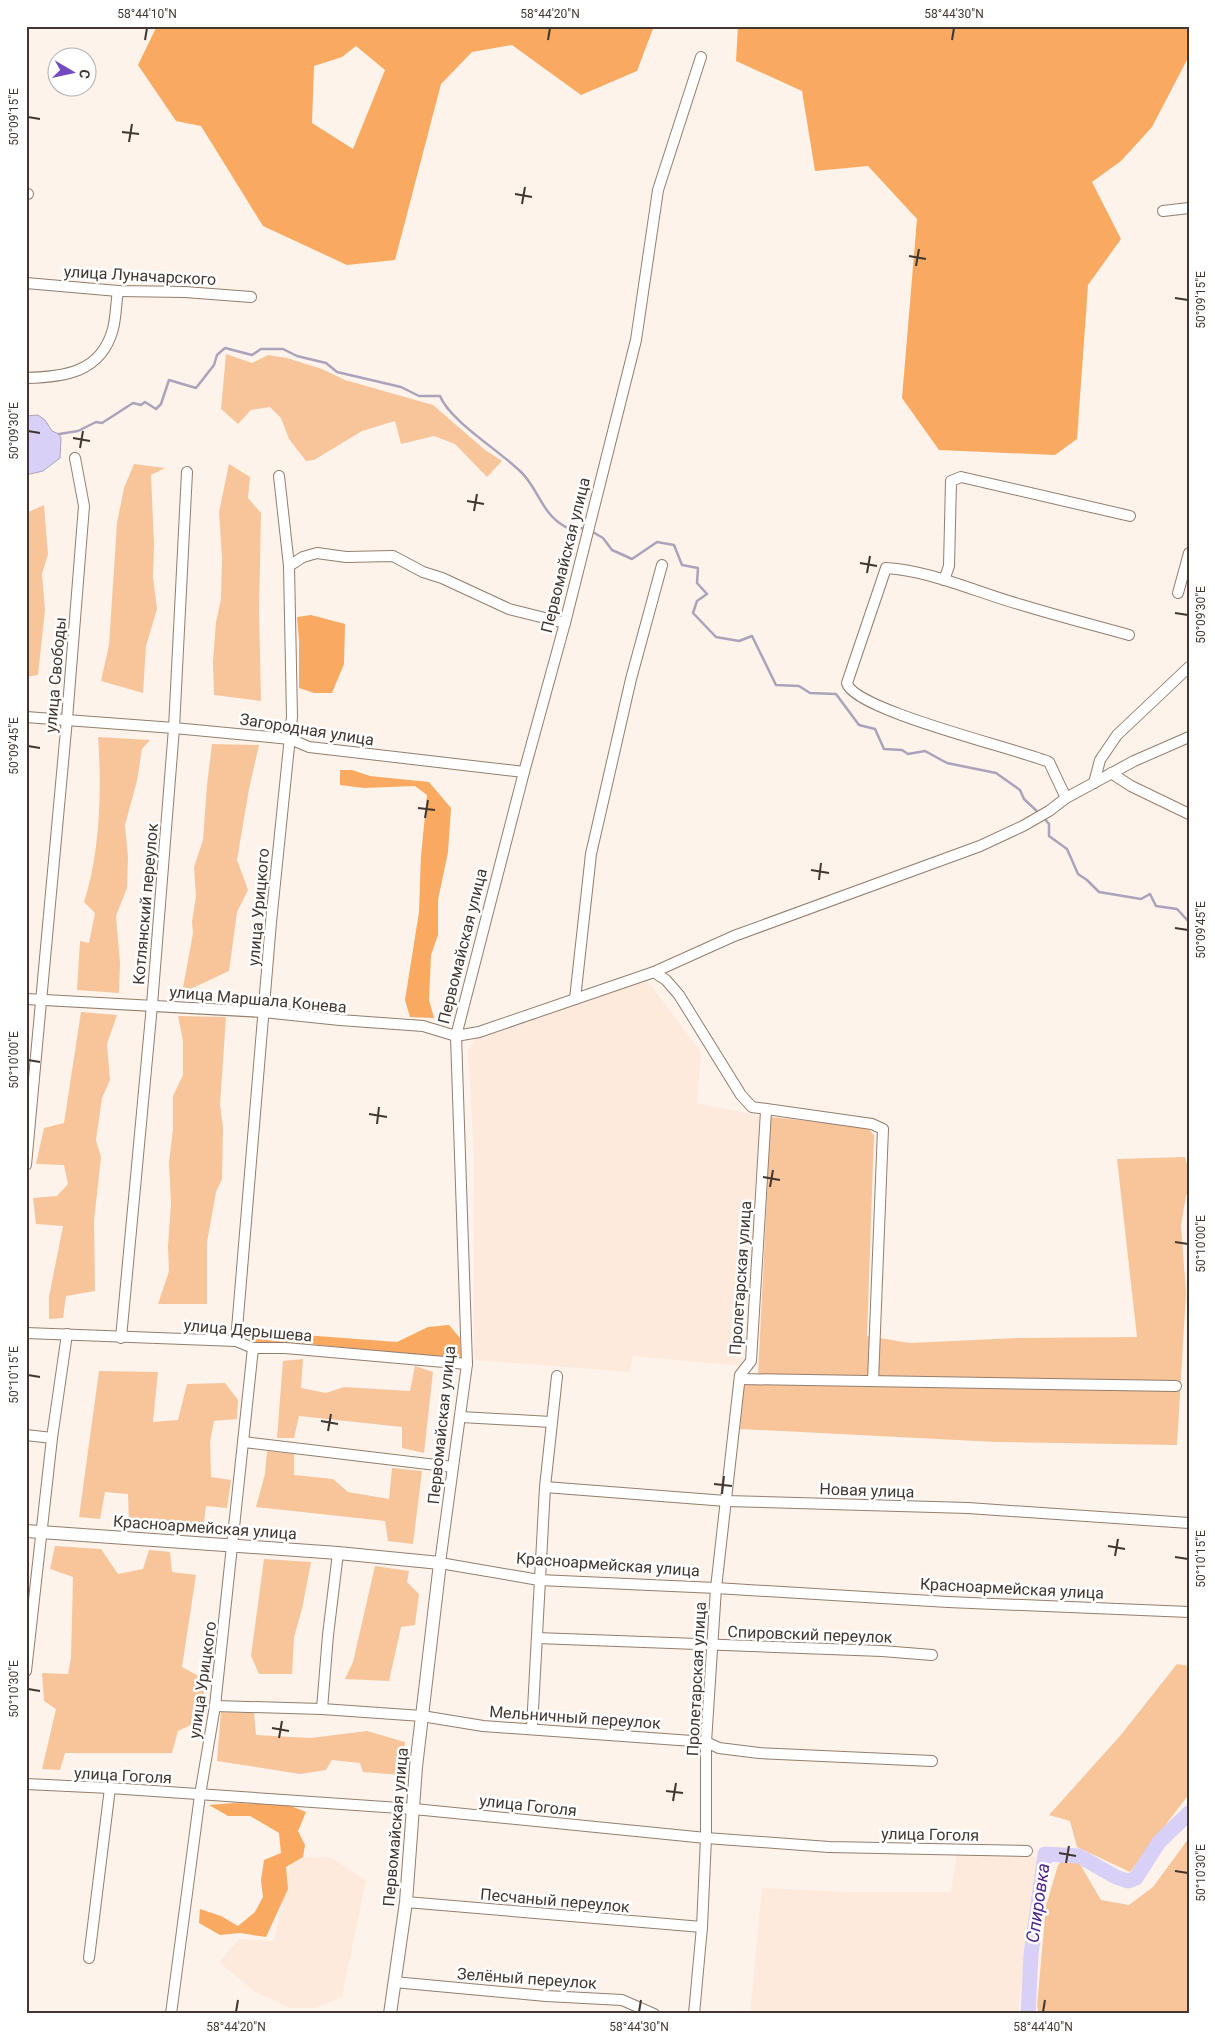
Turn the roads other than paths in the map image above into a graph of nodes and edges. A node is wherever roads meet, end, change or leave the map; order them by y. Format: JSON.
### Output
{"nodes":[{"id":1,"x":701,"y":57,"type":"dead end"},
{"id":2,"x":1189,"y":208,"type":"edge"},
{"id":3,"x":1163,"y":211,"type":"dead end"},
{"id":4,"x":26,"y":283,"type":"edge"},
{"id":5,"x":118,"y":291,"type":"junction"},
{"id":6,"x":251,"y":297,"type":"dead end"},
{"id":7,"x":26,"y":378,"type":"edge"},
{"id":8,"x":75,"y":458,"type":"dead end"},
{"id":9,"x":187,"y":472,"type":"dead end"},
{"id":10,"x":279,"y":476,"type":"dead end"},
{"id":11,"x":1130,"y":516,"type":"dead end"},
{"id":12,"x":1189,"y":552,"type":"edge"},
{"id":13,"x":662,"y":565,"type":"dead end"},
{"id":14,"x":289,"y":566,"type":"junction"},
{"id":15,"x":944,"y":580,"type":"junction"},
{"id":16,"x":1178,"y":593,"type":"dead end"},
{"id":17,"x":565,"y":623,"type":"junction"},
{"id":18,"x":1129,"y":636,"type":"dead end"},
{"id":19,"x":1189,"y":667,"type":"edge"},
{"id":20,"x":26,"y":717,"type":"edge"},
{"id":21,"x":67,"y":719,"type":"junction"},
{"id":22,"x":174,"y":728,"type":"junction"},
{"id":23,"x":1189,"y":737,"type":"edge"},
{"id":24,"x":290,"y":739,"type":"junction"},
{"id":25,"x":524,"y":772,"type":"junction"},
{"id":26,"x":1111,"y":773,"type":"junction"},
{"id":27,"x":1094,"y":783,"type":"junction"},
{"id":28,"x":1066,"y":798,"type":"junction"},
{"id":29,"x":1189,"y":814,"type":"edge"},
{"id":30,"x":654,"y":972,"type":"junction"},
{"id":31,"x":26,"y":999,"type":"edge"},
{"id":32,"x":575,"y":999,"type":"junction"},
{"id":33,"x":41,"y":1000,"type":"junction"},
{"id":34,"x":152,"y":1005,"type":"junction"},
{"id":35,"x":263,"y":1012,"type":"junction"},
{"id":36,"x":456,"y":1036,"type":"junction"},
{"id":37,"x":766,"y":1111,"type":"junction"},
{"id":38,"x":26,"y":1165,"type":"edge"},
{"id":39,"x":26,"y":1333,"type":"edge"},
{"id":40,"x":67,"y":1334,"type":"junction"},
{"id":41,"x":121,"y":1338,"type":"junction"},
{"id":42,"x":236,"y":1341,"type":"junction"},
{"id":43,"x":253,"y":1348,"type":"junction"},
{"id":44,"x":467,"y":1364,"type":"junction"},
{"id":45,"x":556,"y":1376,"type":"dead end"},
{"id":46,"x":740,"y":1379,"type":"junction"},
{"id":47,"x":873,"y":1381,"type":"junction"},
{"id":48,"x":1176,"y":1386,"type":"dead end"},
{"id":49,"x":461,"y":1417,"type":"junction"},
{"id":50,"x":551,"y":1422,"type":"junction"},
{"id":51,"x":26,"y":1435,"type":"edge"},
{"id":52,"x":52,"y":1438,"type":"junction"},
{"id":53,"x":244,"y":1442,"type":"junction"},
{"id":54,"x":453,"y":1468,"type":"junction"},
{"id":55,"x":545,"y":1487,"type":"junction"},
{"id":56,"x":726,"y":1501,"type":"junction"},
{"id":57,"x":1189,"y":1523,"type":"edge"},
{"id":58,"x":26,"y":1530,"type":"edge"},
{"id":59,"x":42,"y":1532,"type":"junction"},
{"id":60,"x":234,"y":1546,"type":"junction"},
{"id":61,"x":338,"y":1553,"type":"junction"},
{"id":62,"x":440,"y":1563,"type":"junction"},
{"id":63,"x":539,"y":1580,"type":"junction"},
{"id":64,"x":716,"y":1588,"type":"junction"},
{"id":65,"x":1189,"y":1612,"type":"edge"},
{"id":66,"x":536,"y":1638,"type":"junction"},
{"id":67,"x":712,"y":1645,"type":"junction"},
{"id":68,"x":932,"y":1655,"type":"dead end"},
{"id":69,"x":26,"y":1671,"type":"edge"},
{"id":70,"x":215,"y":1706,"type":"junction"},
{"id":71,"x":322,"y":1708,"type":"junction"},
{"id":72,"x":422,"y":1716,"type":"junction"},
{"id":73,"x":532,"y":1728,"type":"junction"},
{"id":74,"x":706,"y":1742,"type":"junction"},
{"id":75,"x":932,"y":1762,"type":"dead end"},
{"id":76,"x":26,"y":1784,"type":"edge"},
{"id":77,"x":110,"y":1788,"type":"junction"},
{"id":78,"x":200,"y":1795,"type":"junction"},
{"id":79,"x":414,"y":1809,"type":"junction"},
{"id":80,"x":706,"y":1838,"type":"junction"},
{"id":81,"x":1027,"y":1851,"type":"dead end"},
{"id":82,"x":406,"y":1902,"type":"junction"},
{"id":83,"x":702,"y":1927,"type":"junction"},
{"id":84,"x":89,"y":1958,"type":"dead end"},
{"id":85,"x":394,"y":1982,"type":"junction"},
{"id":86,"x":171,"y":2014,"type":"edge"},
{"id":87,"x":390,"y":2014,"type":"edge"},
{"id":88,"x":654,"y":2014,"type":"edge"},
{"id":89,"x":694,"y":2014,"type":"edge"}],
"edges":[{"from":1,"to":17,"type":"street","name":"Первомайская улица"},
{"from":2,"to":3,"type":"street"},
{"from":4,"to":5,"type":"street","name":"улица Луначарского"},
{"from":5,"to":6,"type":"street","name":"улица Луначарского"},
{"from":5,"to":7,"type":"street"},
{"from":8,"to":21,"type":"street","name":"улица Свободы"},
{"from":9,"to":22,"type":"street","name":"Котлянский переулок"},
{"from":10,"to":14,"type":"street","name":"улица Урицкого"},
{"from":11,"to":15,"type":"street"},
{"from":12,"to":16,"type":"street"},
{"from":13,"to":32,"type":"street"},
{"from":14,"to":17,"type":"street"},
{"from":14,"to":24,"type":"street","name":"улица Урицкого"},
{"from":15,"to":18,"type":"street"},
{"from":15,"to":28,"type":"street"},
{"from":17,"to":25,"type":"street","name":"Первомайская улица"},
{"from":19,"to":27,"type":"street"},
{"from":20,"to":21,"type":"street","name":"Загородная улица"},
{"from":21,"to":22,"type":"street","name":"Загородная улица"},
{"from":21,"to":33,"type":"street","name":"улица Свободы"},
{"from":22,"to":24,"type":"street","name":"Загородная улица"},
{"from":22,"to":34,"type":"street","name":"Котлянский переулок"},
{"from":23,"to":26,"type":"street"},
{"from":24,"to":25,"type":"street","name":"Загородная улица"},
{"from":24,"to":35,"type":"street","name":"улица Урицкого"},
{"from":25,"to":36,"type":"street","name":"Первомайская улица"},
{"from":26,"to":27,"type":"street"},
{"from":26,"to":29,"type":"street"},
{"from":27,"to":28,"type":"street"},
{"from":28,"to":30,"type":"street"},
{"from":30,"to":32,"type":"street"},
{"from":30,"to":37,"type":"street"},
{"from":31,"to":33,"type":"street","name":"улица Маршала Конева"},
{"from":32,"to":36,"type":"street"},
{"from":33,"to":34,"type":"street","name":"улица Маршала Конева"},
{"from":33,"to":38,"type":"street","name":"улица Свободы"},
{"from":34,"to":35,"type":"street","name":"улица Маршала Конева"},
{"from":34,"to":41,"type":"street","name":"Котлянский переулок"},
{"from":35,"to":36,"type":"street","name":"улица Маршала Конева"},
{"from":35,"to":42,"type":"street","name":"улица Урицкого"},
{"from":36,"to":44,"type":"street","name":"Первомайская улица"},
{"from":37,"to":46,"type":"street","name":"Пролетарская улица"},
{"from":37,"to":47,"type":"street"},
{"from":39,"to":40,"type":"street","name":"улица Дерышева"},
{"from":40,"to":41,"type":"street","name":"улица Дерышева"},
{"from":40,"to":52,"type":"street"},
{"from":41,"to":42,"type":"street","name":"улица Дерышева"},
{"from":42,"to":43,"type":"street","name":"улица Дерышева"},
{"from":43,"to":44,"type":"street","name":"улица Дерышева"},
{"from":43,"to":53,"type":"street","name":"улица Урицкого"},
{"from":44,"to":49,"type":"street","name":"Первомайская улица"},
{"from":45,"to":50,"type":"street"},
{"from":46,"to":47,"type":"street"},
{"from":46,"to":56,"type":"street","name":"Пролетарская улица"},
{"from":47,"to":48,"type":"street"},
{"from":49,"to":50,"type":"street"},
{"from":49,"to":54,"type":"street","name":"Первомайская улица"},
{"from":50,"to":55,"type":"street"},
{"from":51,"to":52,"type":"street"},
{"from":52,"to":59,"type":"street"},
{"from":53,"to":54,"type":"street"},
{"from":53,"to":60,"type":"street","name":"улица Урицкого"},
{"from":54,"to":62,"type":"street","name":"Первомайская улица"},
{"from":55,"to":56,"type":"street","name":"Новая улица"},
{"from":55,"to":63,"type":"street"},
{"from":56,"to":57,"type":"street","name":"Новая улица"},
{"from":56,"to":64,"type":"street","name":"Пролетарская улица"},
{"from":58,"to":59,"type":"main road","name":"Красноармейская улица"},
{"from":59,"to":60,"type":"main road","name":"Красноармейская улица"},
{"from":59,"to":69,"type":"street"},
{"from":60,"to":61,"type":"main road","name":"Красноармейская улица"},
{"from":60,"to":70,"type":"street","name":"улица Урицкого"},
{"from":61,"to":62,"type":"main road","name":"Красноармейская улица"},
{"from":61,"to":71,"type":"street"},
{"from":62,"to":63,"type":"street","name":"Красноармейская улица"},
{"from":62,"to":72,"type":"main road","name":"Первомайская улица"},
{"from":63,"to":64,"type":"street","name":"Красноармейская улица"},
{"from":63,"to":66,"type":"street"},
{"from":64,"to":65,"type":"street","name":"Красноармейская улица"},
{"from":64,"to":67,"type":"street","name":"Пролетарская улица"},
{"from":66,"to":67,"type":"street","name":"Спировский переулок"},
{"from":66,"to":73,"type":"street"},
{"from":67,"to":68,"type":"street","name":"Спировский переулок"},
{"from":67,"to":74,"type":"street","name":"Пролетарская улица"},
{"from":70,"to":71,"type":"street","name":"Мельничный переулок"},
{"from":70,"to":78,"type":"street","name":"улица Урицкого"},
{"from":71,"to":72,"type":"street","name":"Мельничный переулок"},
{"from":72,"to":73,"type":"street","name":"Мельничный переулок"},
{"from":72,"to":79,"type":"main road","name":"Первомайская улица"},
{"from":73,"to":74,"type":"street","name":"Мельничный переулок"},
{"from":74,"to":75,"type":"street","name":"Мельничный переулок"},
{"from":74,"to":80,"type":"street","name":"Пролетарская улица"},
{"from":76,"to":77,"type":"street","name":"улица Гоголя"},
{"from":77,"to":78,"type":"street","name":"улица Гоголя"},
{"from":77,"to":84,"type":"street"},
{"from":78,"to":79,"type":"street","name":"улица Гоголя"},
{"from":78,"to":86,"type":"street","name":"улица Урицкого"},
{"from":79,"to":80,"type":"street","name":"улица Гоголя"},
{"from":79,"to":82,"type":"main road","name":"Первомайская улица"},
{"from":80,"to":81,"type":"street","name":"улица Гоголя"},
{"from":80,"to":83,"type":"street","name":"Пролетарская улица"},
{"from":82,"to":83,"type":"street","name":"Песчаный переулок"},
{"from":82,"to":85,"type":"main road","name":"Первомайская улица"},
{"from":83,"to":89,"type":"street","name":"Пролетарская улица"},
{"from":85,"to":87,"type":"main road","name":"Первомайская улица"},
{"from":85,"to":88,"type":"street","name":"Зелёный переулок"}]}
